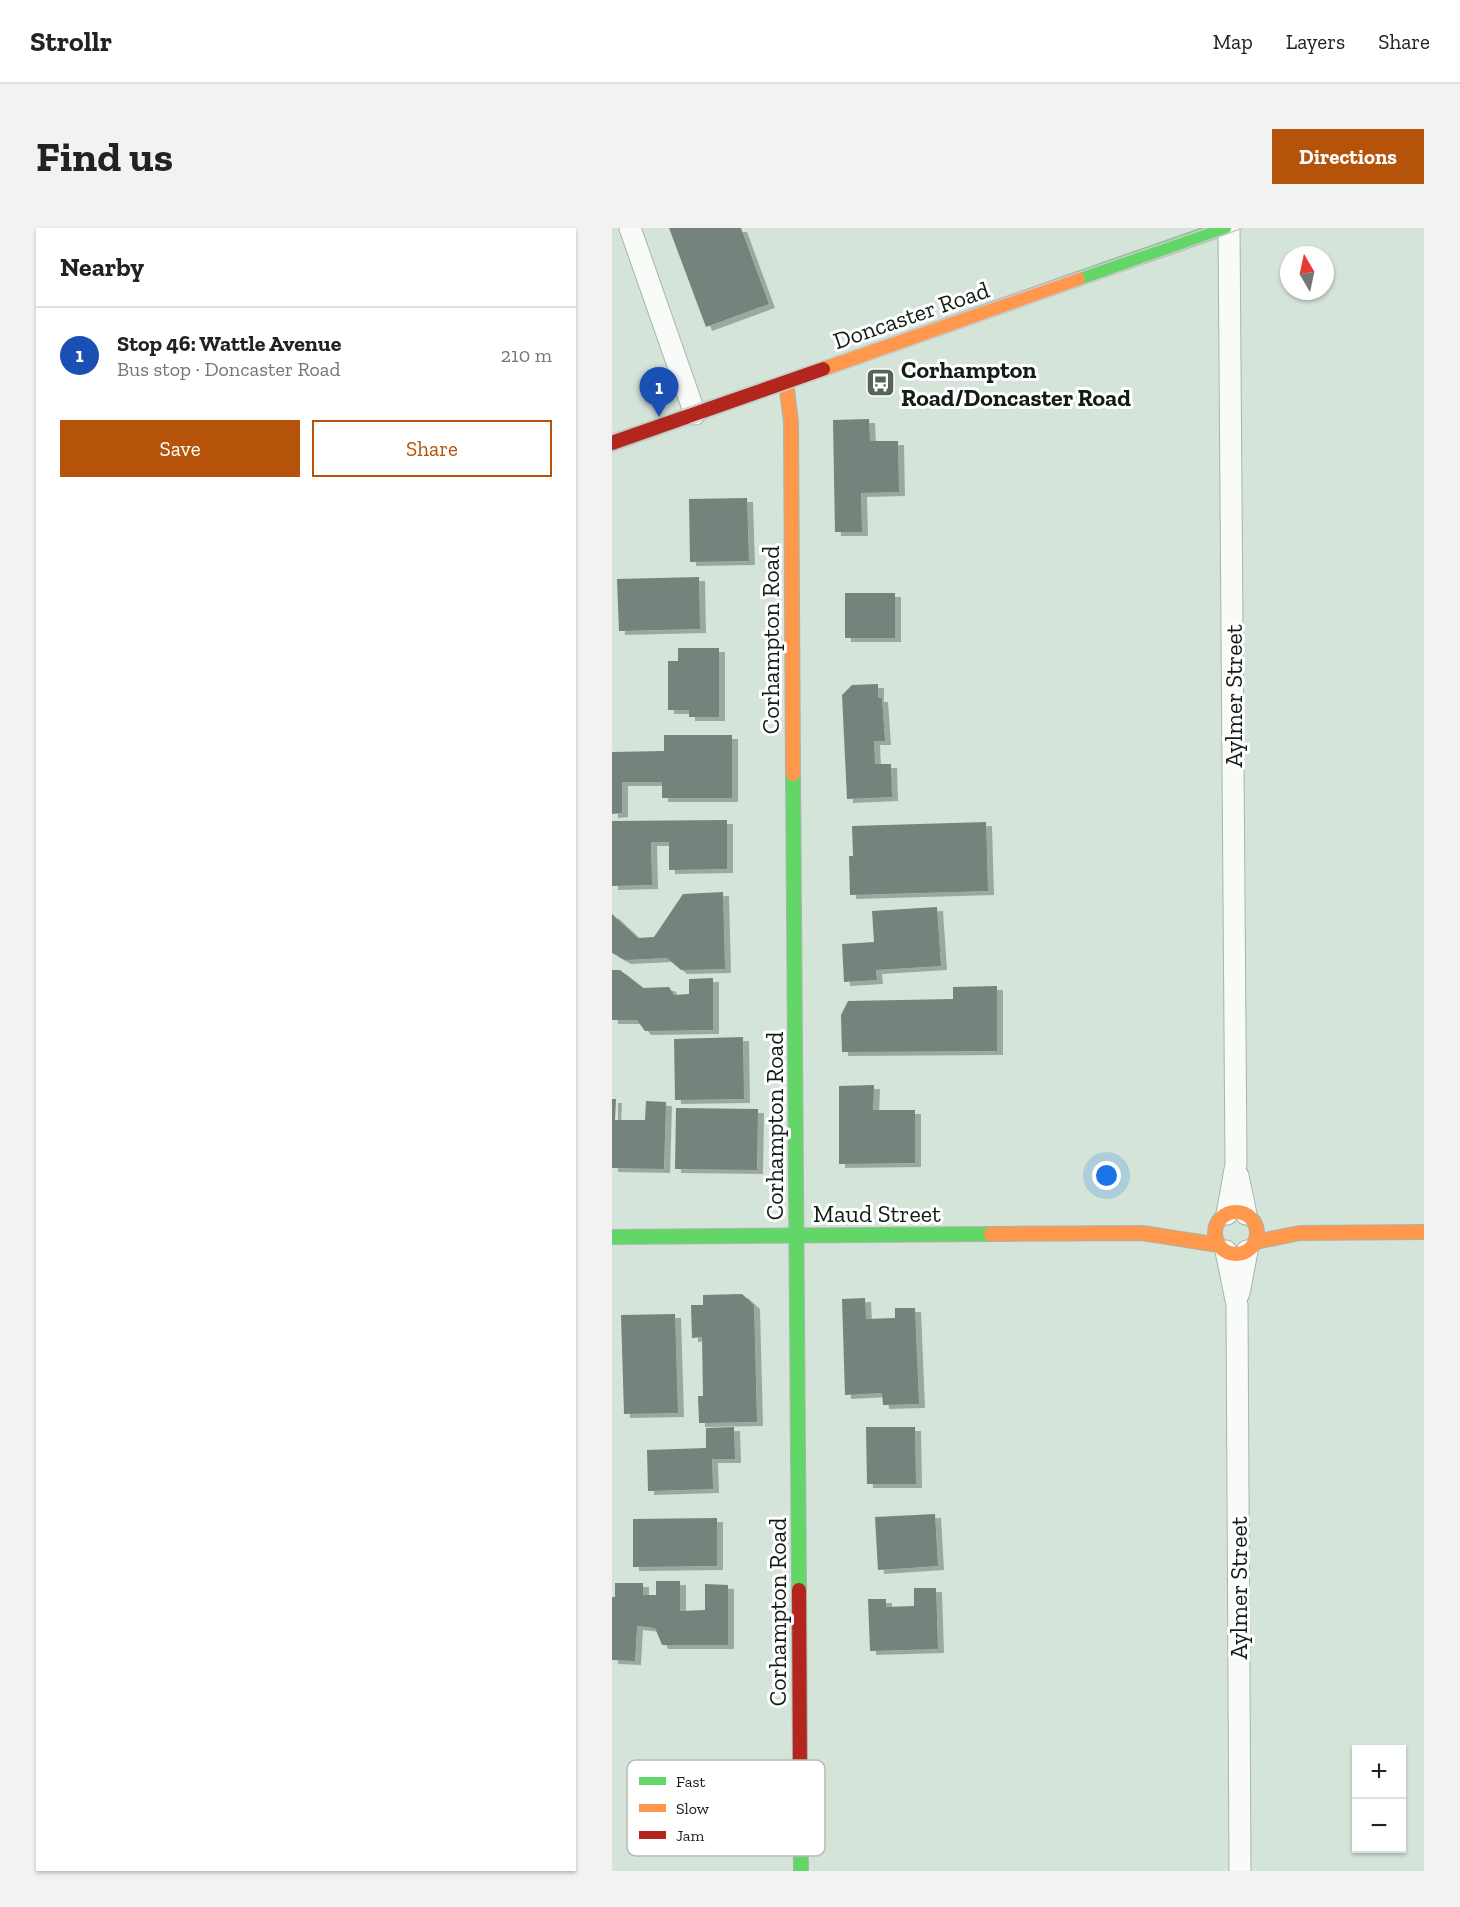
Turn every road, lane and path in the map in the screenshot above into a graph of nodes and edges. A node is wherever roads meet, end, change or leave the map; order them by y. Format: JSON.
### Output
{"nodes":[{"id":1,"x":630,"y":228,"type":"edge"},
{"id":2,"x":1224,"y":228,"type":"edge"},
{"id":3,"x":1229,"y":228,"type":"edge"},
{"id":4,"x":786,"y":382,"type":"junction"},
{"id":5,"x":695,"y":414,"type":"junction"},
{"id":6,"x":612,"y":443,"type":"edge"},
{"id":7,"x":1237,"y":1218,"type":"junction"},
{"id":8,"x":1424,"y":1232,"type":"edge"},
{"id":9,"x":1142,"y":1233,"type":"junction"},
{"id":10,"x":1300,"y":1233,"type":"junction"},
{"id":11,"x":798,"y":1236,"type":"junction"},
{"id":12,"x":612,"y":1237,"type":"edge"},
{"id":13,"x":1237,"y":1247,"type":"junction"},
{"id":14,"x":800,"y":1760,"type":"edge"},
{"id":15,"x":801,"y":1856,"type":"edge"},
{"id":16,"x":801,"y":1871,"type":"edge"},
{"id":17,"x":1240,"y":1871,"type":"edge"}],
"edges":[{"from":1,"to":5,"type":"street"},
{"from":2,"to":4,"type":"street","name":"Doncaster Road"},
{"from":3,"to":7,"type":"street","name":"Aylmer Street"},
{"from":4,"to":5,"type":"street","name":"Doncaster Road"},
{"from":4,"to":11,"type":"street","name":"Corhampton Road"},
{"from":5,"to":6,"type":"street","name":"Doncaster Road"},
{"from":7,"to":9,"type":"street","name":"Maud Street"},
{"from":7,"to":10,"type":"street","name":"Maud Street"},
{"from":7,"to":13,"type":"street"},
{"from":7,"to":13,"type":"street"},
{"from":8,"to":10,"type":"street","name":"Maud Street"},
{"from":9,"to":11,"type":"street","name":"Maud Street"},
{"from":9,"to":13,"type":"street","name":"Maud Street"},
{"from":10,"to":13,"type":"street","name":"Maud Street"},
{"from":11,"to":12,"type":"street","name":"Maud Street"},
{"from":11,"to":14,"type":"street","name":"Corhampton Road"},
{"from":13,"to":17,"type":"street","name":"Aylmer Street"},
{"from":15,"to":16,"type":"street","name":"Corhampton Road"}]}
